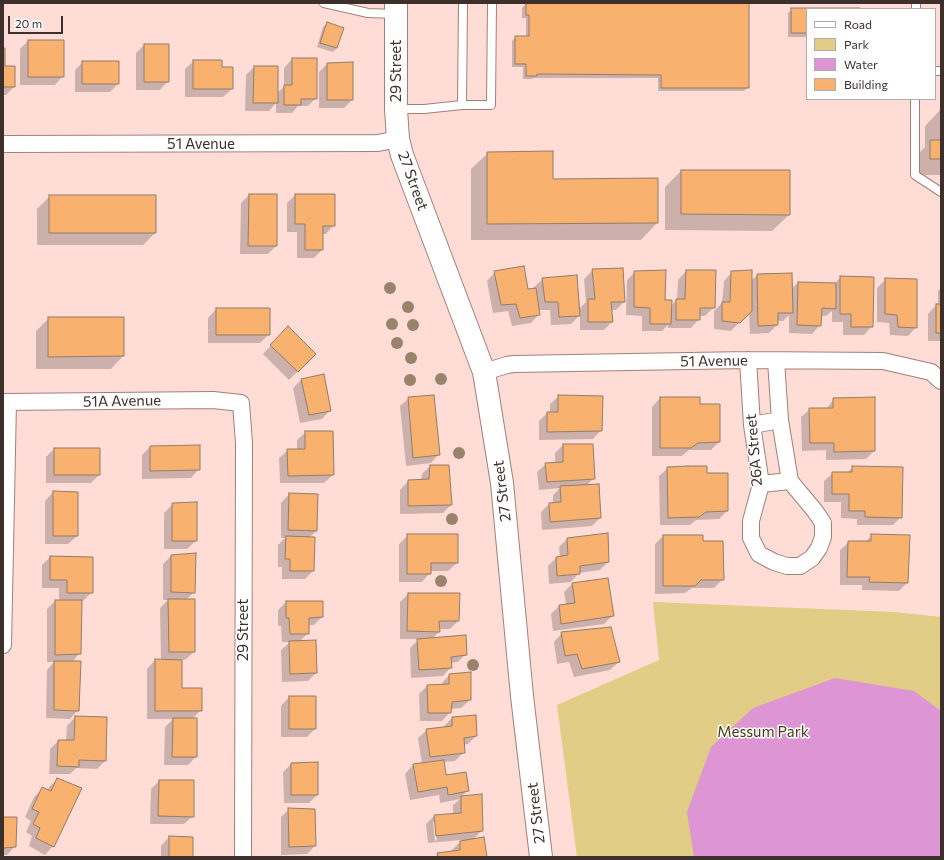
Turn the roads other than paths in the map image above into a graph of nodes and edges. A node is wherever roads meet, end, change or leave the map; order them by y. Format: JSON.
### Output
{"nodes":[{"id":1,"x":324,"y":3,"type":"edge"},
{"id":2,"x":463,"y":3,"type":"edge"},
{"id":3,"x":492,"y":3,"type":"edge"},
{"id":4,"x":396,"y":8,"type":"edge"},
{"id":5,"x":915,"y":100,"type":"edge"},
{"id":6,"x":462,"y":105,"type":"junction"},
{"id":7,"x":396,"y":109,"type":"junction"},
{"id":8,"x":398,"y":139,"type":"junction"},
{"id":9,"x":3,"y":144,"type":"edge"},
{"id":10,"x":941,"y":192,"type":"edge"},
{"id":11,"x":748,"y":360,"type":"junction"},
{"id":12,"x":776,"y":361,"type":"junction"},
{"id":13,"x":484,"y":372,"type":"junction"},
{"id":14,"x":941,"y":381,"type":"edge"},
{"id":15,"x":5,"y":402,"type":"edge"},
{"id":16,"x":241,"y":403,"type":"joint"},
{"id":17,"x":780,"y":420,"type":"junction"},
{"id":18,"x":752,"y":425,"type":"junction"},
{"id":19,"x":790,"y":481,"type":"junction"},
{"id":20,"x":761,"y":484,"type":"junction"},
{"id":21,"x":3,"y":645,"type":"edge"},
{"id":22,"x":243,"y":857,"type":"edge"},
{"id":23,"x":541,"y":857,"type":"edge"}],
"edges":[{"from":1,"to":4,"type":"lane"},
{"from":2,"to":6,"type":"lane"},
{"from":3,"to":6,"type":"lane"},
{"from":4,"to":7,"type":"street","name":"29 Street"},
{"from":5,"to":10,"type":"lane"},
{"from":6,"to":7,"type":"lane"},
{"from":7,"to":8,"type":"street","name":"29 Street"},
{"from":8,"to":9,"type":"street","name":"51 Avenue"},
{"from":8,"to":13,"type":"street","name":"27 Street"},
{"from":11,"to":12,"type":"street","name":"51 Avenue"},
{"from":11,"to":13,"type":"street","name":"51 Avenue"},
{"from":11,"to":18,"type":"street","name":"26A Street"},
{"from":12,"to":14,"type":"street","name":"51 Avenue"},
{"from":12,"to":17,"type":"street","name":"26A Street"},
{"from":13,"to":23,"type":"street","name":"27 Street"},
{"from":15,"to":16,"type":"street","name":"51A Avenue"},
{"from":15,"to":21,"type":"street"},
{"from":16,"to":22,"type":"street","name":"29 Street"},
{"from":17,"to":18,"type":"street"},
{"from":17,"to":19,"type":"street","name":"26A Street"},
{"from":18,"to":20,"type":"street","name":"26A Street"},
{"from":19,"to":20,"type":"street"},
{"from":19,"to":20,"type":"street","name":"26A Street"}]}
